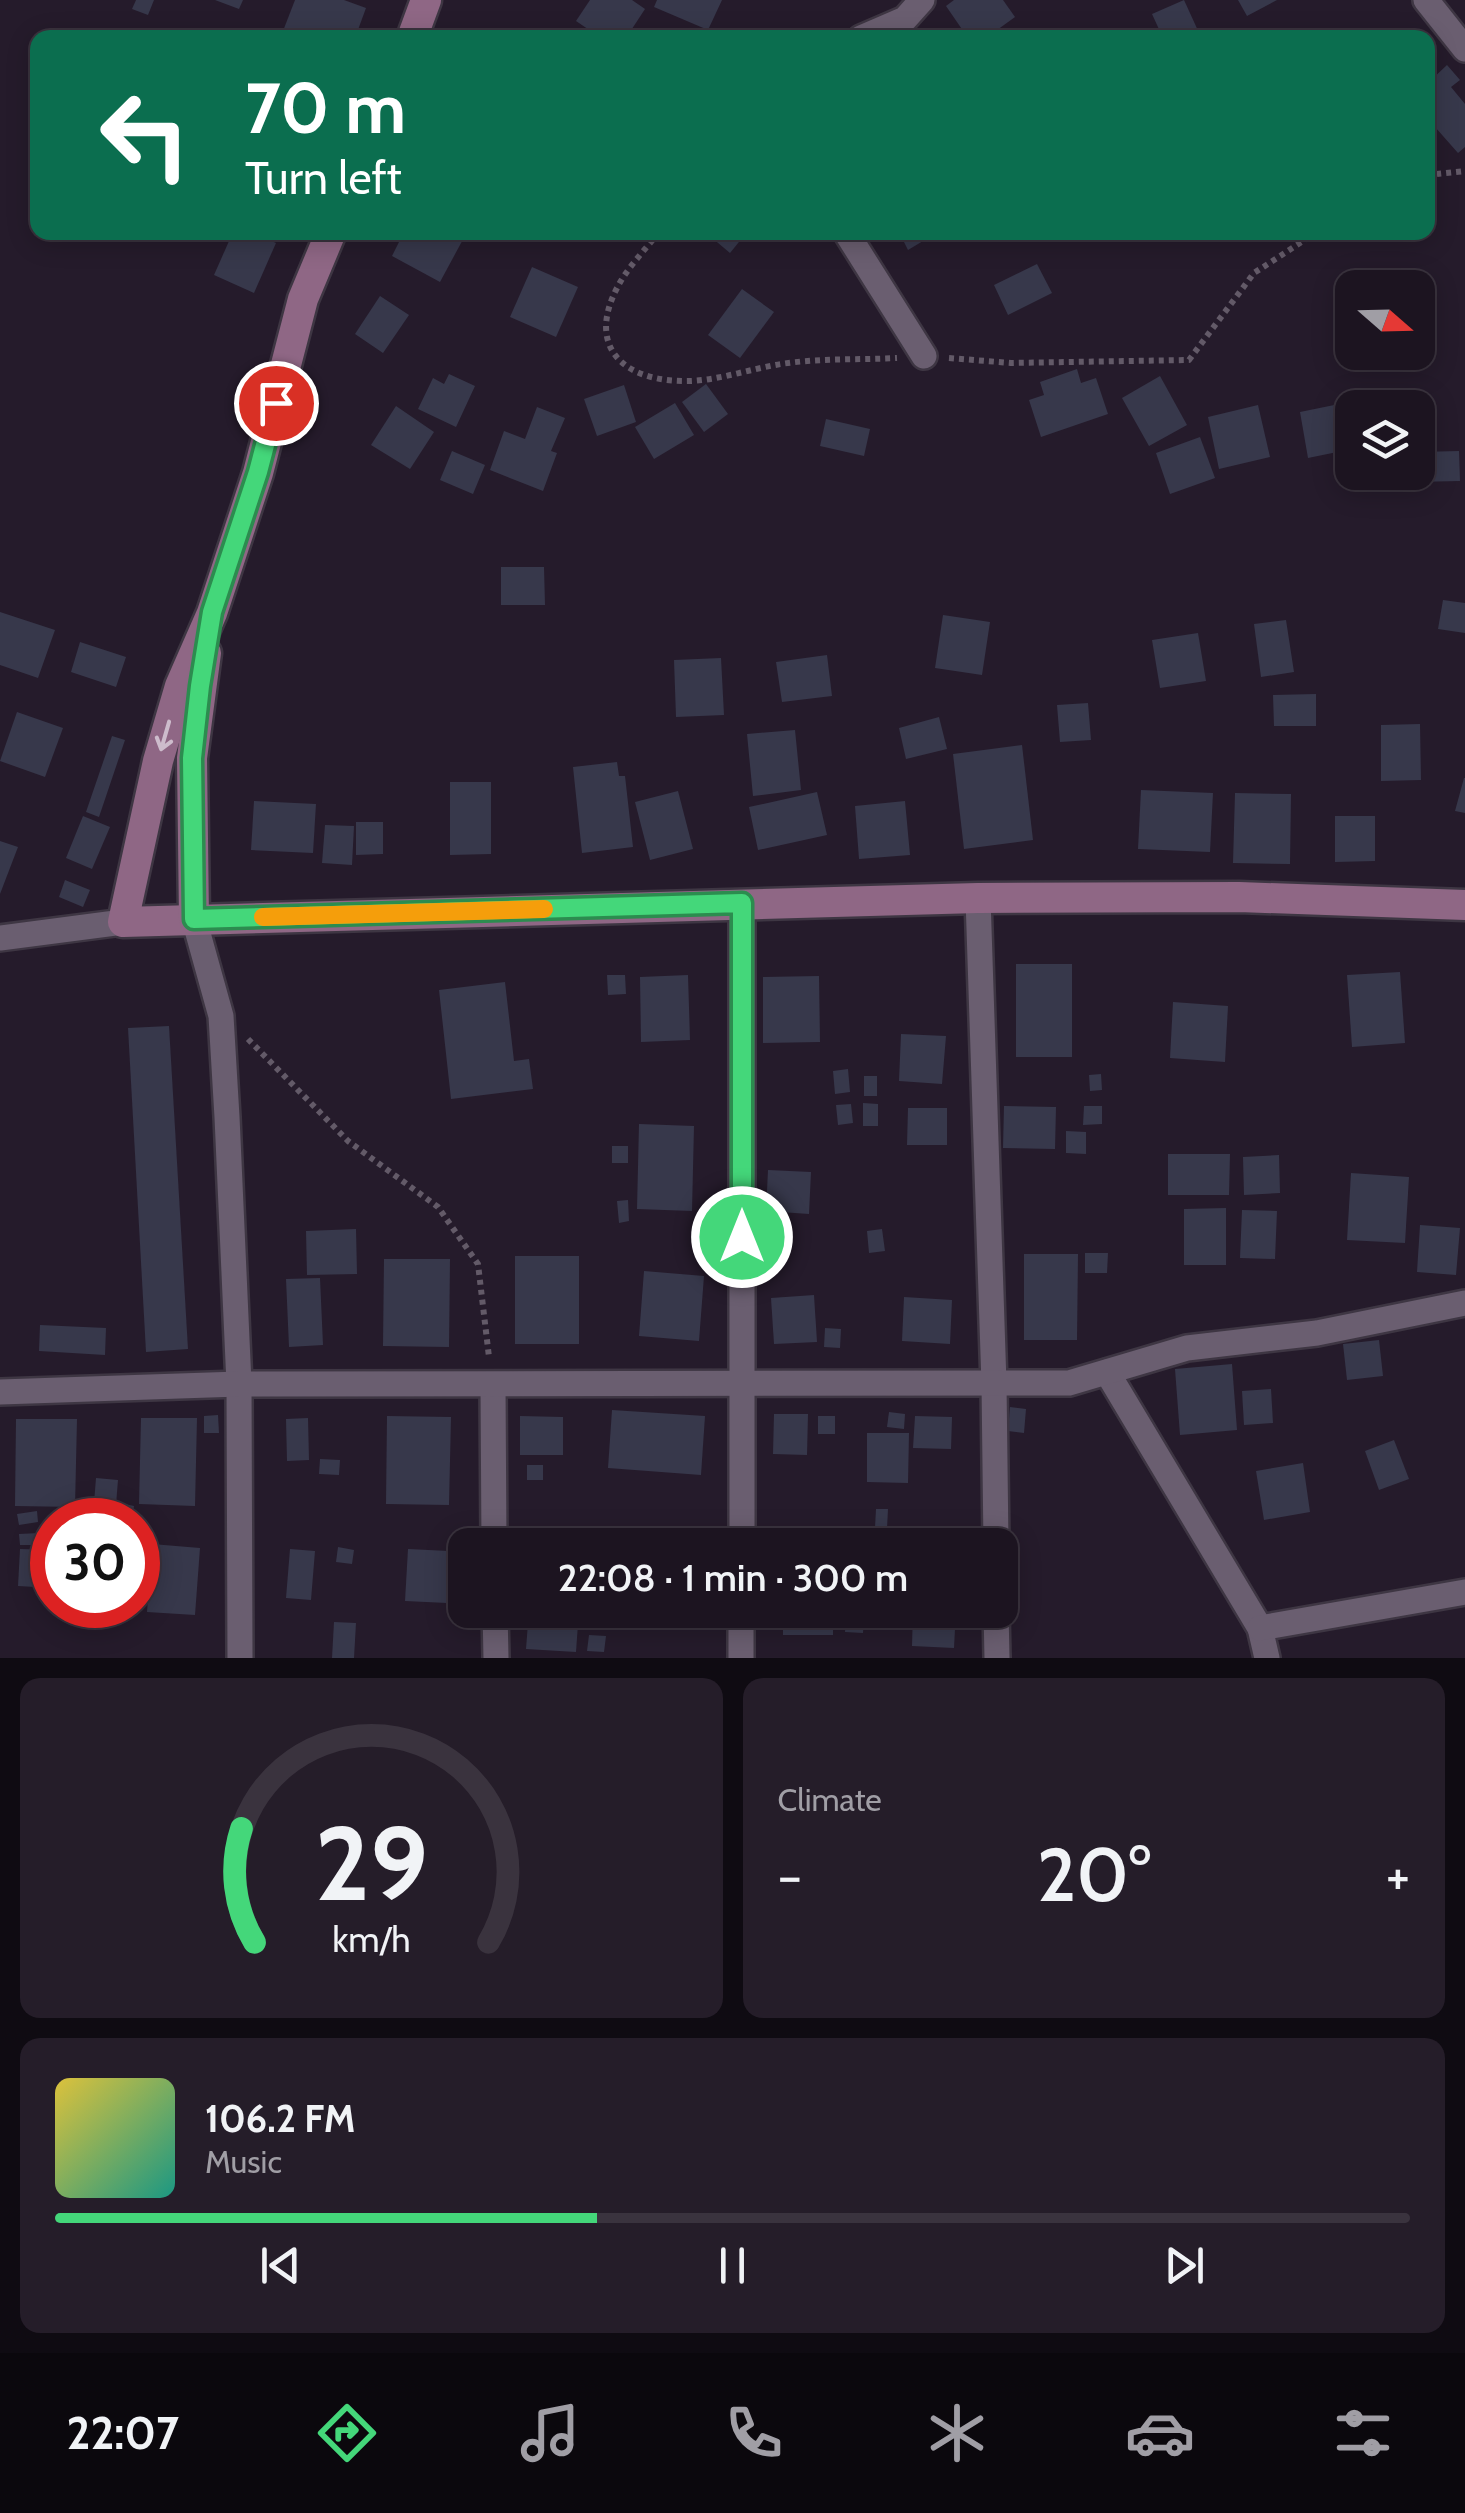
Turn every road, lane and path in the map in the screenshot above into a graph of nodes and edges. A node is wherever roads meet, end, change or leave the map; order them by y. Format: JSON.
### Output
{"nodes":[{"id":1,"x":426,"y":0,"type":"edge"},
{"id":2,"x":922,"y":0,"type":"edge"},
{"id":3,"x":1426,"y":0,"type":"edge"},
{"id":4,"x":415,"y":30,"type":"edge"},
{"id":5,"x":880,"y":30,"type":"edge"},
{"id":6,"x":1465,"y":49,"type":"edge"},
{"id":7,"x":1465,"y":171,"type":"edge"},
{"id":8,"x":1435,"y":175,"type":"edge"},
{"id":9,"x":328,"y":240,"type":"edge"},
{"id":10,"x":851,"y":240,"type":"edge"},
{"id":11,"x":924,"y":356,"type":"dead end"},
{"id":12,"x":212,"y":612,"type":"junction"},
{"id":13,"x":978,"y":898,"type":"junction"},
{"id":14,"x":742,"y":903,"type":"junction"},
{"id":15,"x":1465,"y":905,"type":"edge"},
{"id":16,"x":194,"y":919,"type":"junction"},
{"id":17,"x":123,"y":922,"type":"junction"},
{"id":18,"x":0,"y":938,"type":"edge"},
{"id":19,"x":220,"y":1016,"type":"junction"},
{"id":20,"x":1465,"y":1303,"type":"edge"},
{"id":21,"x":1107,"y":1372,"type":"junction"},
{"id":22,"x":239,"y":1384,"type":"junction"},
{"id":23,"x":994,"y":1384,"type":"junction"},
{"id":24,"x":492,"y":1385,"type":"junction"},
{"id":25,"x":742,"y":1385,"type":"junction"},
{"id":26,"x":0,"y":1392,"type":"edge"},
{"id":27,"x":494,"y":1528,"type":"edge"},
{"id":28,"x":742,"y":1528,"type":"edge"},
{"id":29,"x":996,"y":1528,"type":"edge"},
{"id":30,"x":1465,"y":1592,"type":"edge"},
{"id":31,"x":495,"y":1628,"type":"edge"},
{"id":32,"x":742,"y":1628,"type":"edge"},
{"id":33,"x":996,"y":1628,"type":"edge"},
{"id":34,"x":1260,"y":1628,"type":"junction"},
{"id":35,"x":240,"y":1658,"type":"edge"},
{"id":36,"x":496,"y":1658,"type":"edge"},
{"id":37,"x":742,"y":1658,"type":"edge"},
{"id":38,"x":996,"y":1658,"type":"edge"},
{"id":39,"x":1267,"y":1658,"type":"edge"}],
"edges":[{"from":1,"to":4,"type":"main road"},
{"from":2,"to":5,"type":"street"},
{"from":3,"to":6,"type":"street"},
{"from":7,"to":8,"type":"path"},
{"from":9,"to":12,"type":"main road"},
{"from":10,"to":11,"type":"street"},
{"from":12,"to":16,"type":"main road"},
{"from":12,"to":17,"type":"main road","one_way":true},
{"from":13,"to":14,"type":"main road"},
{"from":13,"to":15,"type":"main road"},
{"from":13,"to":23,"type":"street"},
{"from":14,"to":16,"type":"main road"},
{"from":14,"to":25,"type":"street"},
{"from":16,"to":17,"type":"main road"},
{"from":16,"to":19,"type":"street"},
{"from":17,"to":18,"type":"street"},
{"from":19,"to":22,"type":"street"},
{"from":19,"to":24,"type":"path"},
{"from":20,"to":21,"type":"street"},
{"from":21,"to":23,"type":"street"},
{"from":21,"to":34,"type":"street"},
{"from":22,"to":24,"type":"street"},
{"from":22,"to":26,"type":"street"},
{"from":22,"to":35,"type":"street"},
{"from":23,"to":25,"type":"street"},
{"from":23,"to":29,"type":"street"},
{"from":24,"to":25,"type":"street"},
{"from":24,"to":27,"type":"street"},
{"from":25,"to":28,"type":"street"},
{"from":30,"to":34,"type":"street"},
{"from":31,"to":36,"type":"street"},
{"from":32,"to":37,"type":"street"},
{"from":33,"to":38,"type":"street"},
{"from":34,"to":39,"type":"street"}]}
